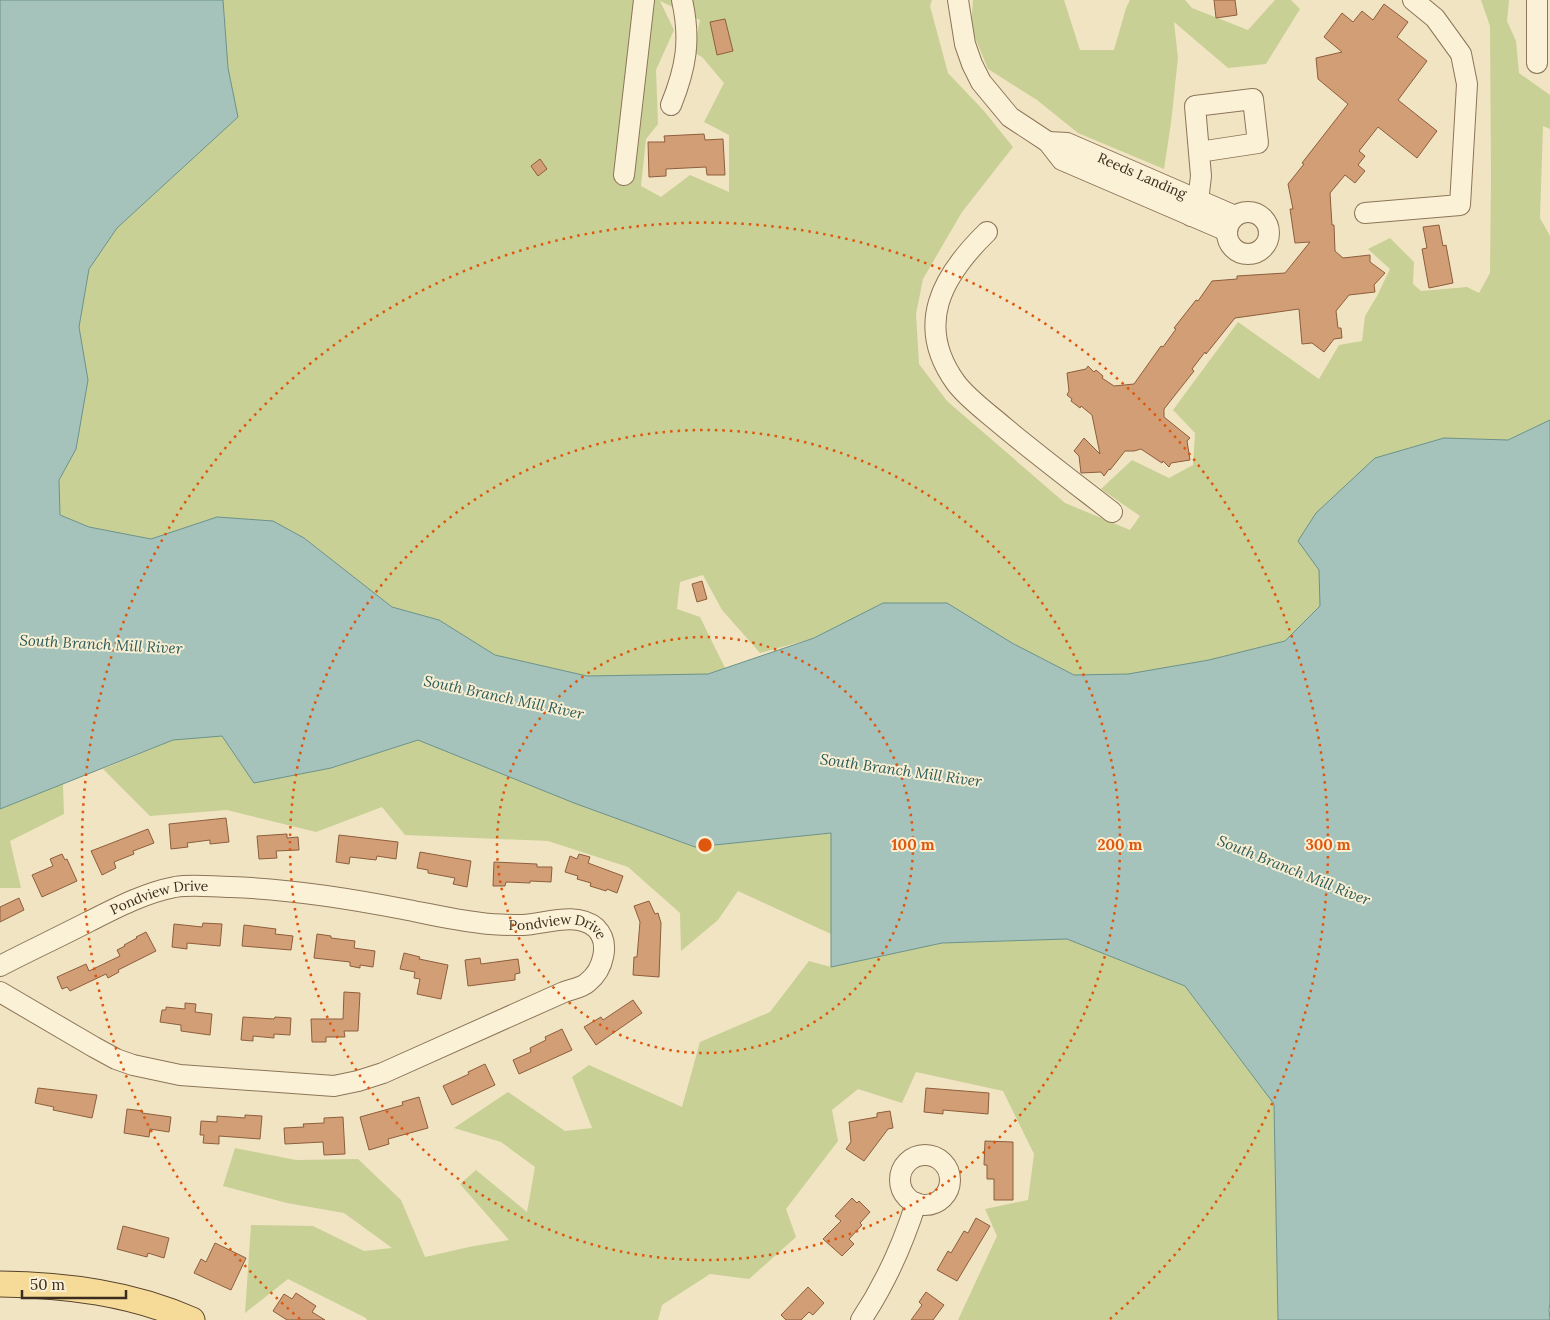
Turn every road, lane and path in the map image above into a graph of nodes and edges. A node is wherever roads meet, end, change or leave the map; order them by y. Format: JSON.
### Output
{"nodes":[{"id":1,"x":644,"y":0,"type":"edge"},
{"id":2,"x":682,"y":0,"type":"edge"},
{"id":3,"x":958,"y":0,"type":"edge"},
{"id":4,"x":1414,"y":0,"type":"edge"},
{"id":5,"x":1537,"y":0,"type":"edge"},
{"id":6,"x":1537,"y":63,"type":"dead end"},
{"id":7,"x":671,"y":105,"type":"dead end"},
{"id":8,"x":1199,"y":152,"type":"dead end"},
{"id":9,"x":624,"y":175,"type":"dead end"},
{"id":10,"x":1195,"y":208,"type":"junction"},
{"id":11,"x":1365,"y":212,"type":"dead end"},
{"id":12,"x":1231,"y":224,"type":"dead end"},
{"id":13,"x":987,"y":232,"type":"dead end"},
{"id":14,"x":1112,"y":512,"type":"dead end"},
{"id":15,"x":0,"y":966,"type":"edge"},
{"id":16,"x":0,"y":992,"type":"edge"},
{"id":17,"x":916,"y":1203,"type":"dead end"},
{"id":18,"x":0,"y":1284,"type":"edge"},
{"id":19,"x":192,"y":1320,"type":"edge"},
{"id":20,"x":861,"y":1320,"type":"edge"}],
"edges":[{"from":1,"to":9,"type":"street"},
{"from":2,"to":7,"type":"street"},
{"from":3,"to":10,"type":"street","name":"Reeds Landing"},
{"from":4,"to":11,"type":"street"},
{"from":5,"to":6,"type":"street"},
{"from":8,"to":10,"type":"street"},
{"from":10,"to":12,"type":"street","name":"Reeds Landing"},
{"from":13,"to":14,"type":"street"},
{"from":15,"to":16,"type":"street","name":"Pondview Drive"},
{"from":17,"to":20,"type":"street"},
{"from":18,"to":19,"type":"main road"}]}
